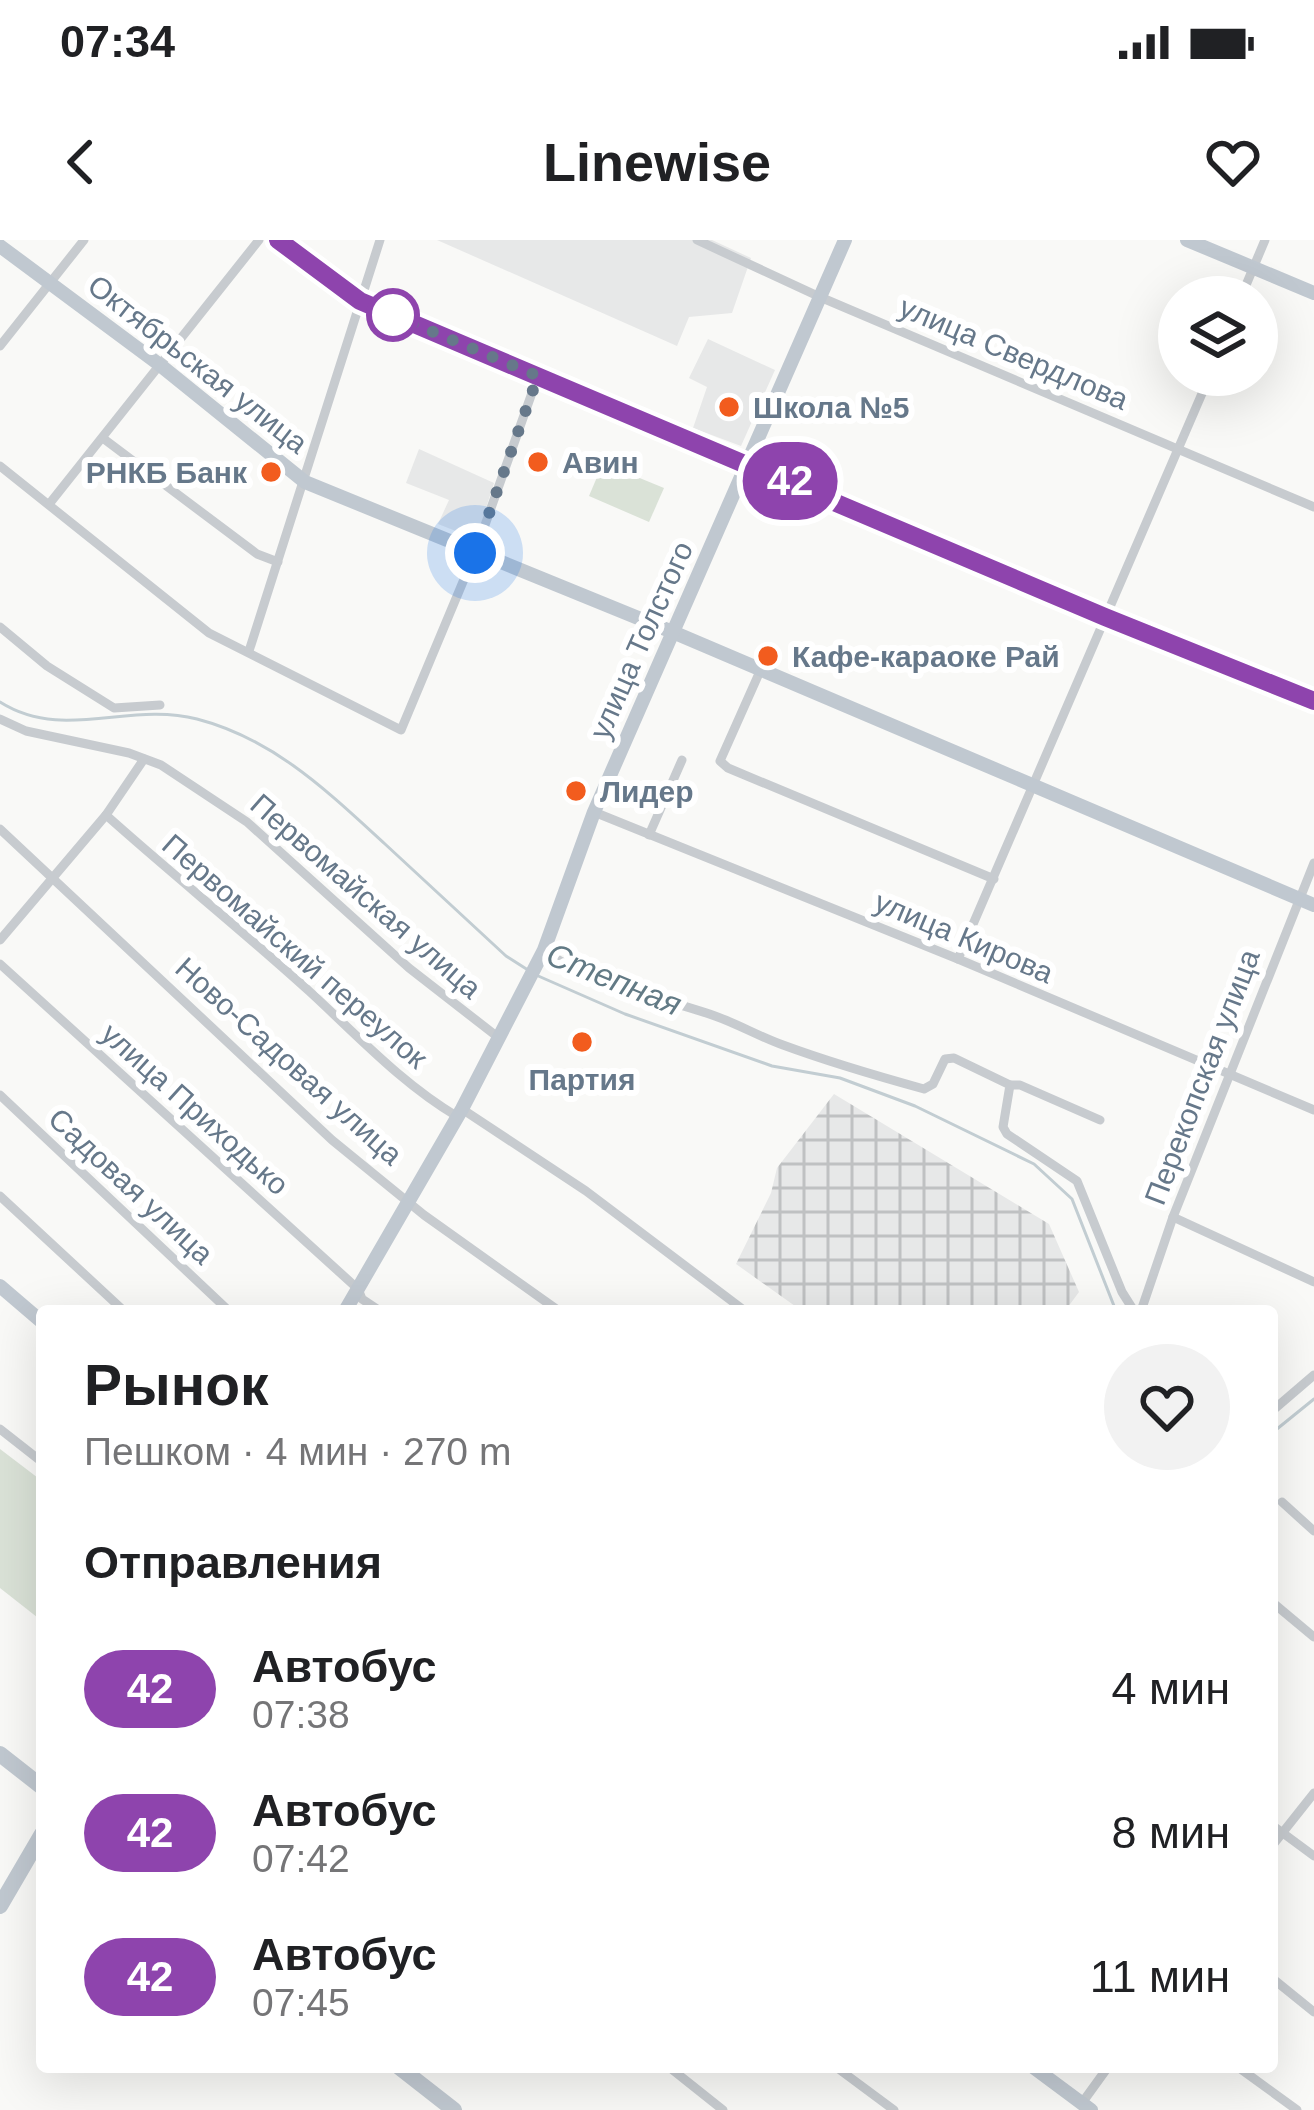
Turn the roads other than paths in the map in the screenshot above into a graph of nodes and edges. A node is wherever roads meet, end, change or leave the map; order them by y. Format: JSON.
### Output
{"nodes":[{"id":1,"x":84,"y":240,"type":"edge"},
{"id":2,"x":259,"y":240,"type":"edge"},
{"id":3,"x":278,"y":240,"type":"edge"},
{"id":4,"x":380,"y":240,"type":"edge"},
{"id":5,"x":697,"y":240,"type":"edge"},
{"id":6,"x":844,"y":240,"type":"edge"},
{"id":7,"x":1187,"y":240,"type":"edge"},
{"id":8,"x":1265,"y":240,"type":"edge"},
{"id":9,"x":0,"y":246,"type":"edge"},
{"id":10,"x":1253,"y":268,"type":"junction"},
{"id":11,"x":1250,"y":276,"type":"edge"},
{"id":12,"x":50,"y":284,"type":"junction"},
{"id":13,"x":1314,"y":293,"type":"edge"},
{"id":14,"x":820,"y":297,"type":"junction"},
{"id":15,"x":360,"y":301,"type":"junction"},
{"id":16,"x":0,"y":346,"type":"edge"},
{"id":17,"x":160,"y":365,"type":"junction"},
{"id":18,"x":538,"y":376,"type":"junction"},
{"id":19,"x":1202,"y":396,"type":"edge"},
{"id":20,"x":104,"y":440,"type":"junction"},
{"id":21,"x":1180,"y":450,"type":"junction"},
{"id":22,"x":748,"y":463,"type":"junction"},
{"id":23,"x":0,"y":466,"type":"edge"},
{"id":24,"x":305,"y":482,"type":"junction"},
{"id":25,"x":50,"y":503,"type":"junction"},
{"id":26,"x":1314,"y":507,"type":"edge"},
{"id":27,"x":475,"y":553,"type":"junction"},
{"id":28,"x":278,"y":562,"type":"junction"},
{"id":29,"x":1105,"y":617,"type":"junction"},
{"id":30,"x":0,"y":627,"type":"edge"},
{"id":31,"x":675,"y":633,"type":"junction"},
{"id":32,"x":249,"y":651,"type":"junction"},
{"id":33,"x":760,"y":669,"type":"junction"},
{"id":34,"x":1314,"y":701,"type":"edge"},
{"id":35,"x":160,"y":705,"type":"dead end"},
{"id":36,"x":0,"y":718,"type":"edge"},
{"id":37,"x":144,"y":759,"type":"junction"},
{"id":38,"x":682,"y":760,"type":"dead end"},
{"id":39,"x":1035,"y":786,"type":"junction"},
{"id":40,"x":594,"y":812,"type":"junction"},
{"id":41,"x":106,"y":815,"type":"junction"},
{"id":42,"x":0,"y":829,"type":"edge"},
{"id":43,"x":649,"y":835,"type":"junction"},
{"id":44,"x":1314,"y":863,"type":"edge"},
{"id":45,"x":55,"y":878,"type":"junction"},
{"id":46,"x":994,"y":879,"type":"junction"},
{"id":47,"x":1299,"y":898,"type":"junction"},
{"id":48,"x":1314,"y":905,"type":"edge"},
{"id":49,"x":0,"y":940,"type":"edge"},
{"id":50,"x":543,"y":953,"type":"junction"},
{"id":51,"x":958,"y":958,"type":"junction"},
{"id":52,"x":0,"y":964,"type":"edge"},
{"id":53,"x":499,"y":1038,"type":"junction"},
{"id":54,"x":1228,"y":1074,"type":"junction"},
{"id":55,"x":1010,"y":1085,"type":"junction"},
{"id":56,"x":0,"y":1095,"type":"edge"},
{"id":57,"x":1314,"y":1110,"type":"edge"},
{"id":58,"x":460,"y":1113,"type":"junction"},
{"id":59,"x":1100,"y":1120,"type":"dead end"},
{"id":60,"x":0,"y":1196,"type":"edge"},
{"id":61,"x":410,"y":1200,"type":"junction"},
{"id":62,"x":1173,"y":1217,"type":"junction"},
{"id":63,"x":1314,"y":1282,"type":"edge"},
{"id":64,"x":0,"y":1286,"type":"edge"},
{"id":65,"x":358,"y":1289,"type":"junction"},
{"id":66,"x":118,"y":1305,"type":"edge"},
{"id":67,"x":223,"y":1305,"type":"edge"},
{"id":68,"x":349,"y":1305,"type":"edge"},
{"id":69,"x":371,"y":1305,"type":"edge"},
{"id":70,"x":551,"y":1305,"type":"edge"},
{"id":71,"x":737,"y":1305,"type":"edge"},
{"id":72,"x":1132,"y":1305,"type":"edge"},
{"id":73,"x":1139,"y":1305,"type":"edge"},
{"id":74,"x":36,"y":1317,"type":"edge"},
{"id":75,"x":1314,"y":1375,"type":"edge"},
{"id":76,"x":1278,"y":1406,"type":"edge"},
{"id":77,"x":0,"y":1429,"type":"edge"},
{"id":78,"x":36,"y":1457,"type":"edge"},
{"id":79,"x":1282,"y":1502,"type":"dead end"},
{"id":80,"x":1314,"y":1531,"type":"edge"},
{"id":81,"x":1278,"y":1607,"type":"edge"},
{"id":82,"x":1314,"y":1637,"type":"edge"},
{"id":83,"x":0,"y":1754,"type":"edge"},
{"id":84,"x":36,"y":1782,"type":"edge"},
{"id":85,"x":1314,"y":1793,"type":"edge"},
{"id":86,"x":1278,"y":1828,"type":"edge"},
{"id":87,"x":1278,"y":1830,"type":"edge"},
{"id":88,"x":36,"y":1844,"type":"edge"},
{"id":89,"x":1314,"y":1856,"type":"edge"},
{"id":90,"x":0,"y":1906,"type":"edge"},
{"id":91,"x":1278,"y":1983,"type":"edge"},
{"id":92,"x":1314,"y":2012,"type":"edge"},
{"id":93,"x":407,"y":2073,"type":"edge"},
{"id":94,"x":677,"y":2073,"type":"edge"},
{"id":95,"x":844,"y":2073,"type":"edge"},
{"id":96,"x":1041,"y":2073,"type":"edge"},
{"id":97,"x":1105,"y":2073,"type":"edge"},
{"id":98,"x":1246,"y":2073,"type":"edge"},
{"id":99,"x":1086,"y":2107,"type":"edge"},
{"id":100,"x":454,"y":2110,"type":"edge"},
{"id":101,"x":723,"y":2110,"type":"edge"},
{"id":102,"x":894,"y":2110,"type":"edge"},
{"id":103,"x":1297,"y":2110,"type":"edge"}],
"edges":[{"from":1,"to":12,"type":"street"},
{"from":2,"to":17,"type":"street"},
{"from":3,"to":15,"type":"street"},
{"from":4,"to":15,"type":"street"},
{"from":5,"to":14,"type":"street","name":"улица Свердлова"},
{"from":6,"to":14,"type":"main road","name":"улица Толстого"},
{"from":7,"to":10,"type":"main road"},
{"from":8,"to":10,"type":"street"},
{"from":9,"to":12,"type":"main road","name":"Октябрьская улица"},
{"from":10,"to":11,"type":"street"},
{"from":10,"to":13,"type":"main road"},
{"from":12,"to":16,"type":"street"},
{"from":12,"to":17,"type":"main road","name":"Октябрьская улица"},
{"from":14,"to":21,"type":"street","name":"улица Свердлова"},
{"from":14,"to":22,"type":"main road","name":"улица Толстого"},
{"from":15,"to":18,"type":"street"},
{"from":15,"to":24,"type":"street"},
{"from":17,"to":20,"type":"street"},
{"from":17,"to":24,"type":"main road","name":"Октябрьская улица"},
{"from":18,"to":22,"type":"street"},
{"from":18,"to":27,"type":"street"},
{"from":19,"to":21,"type":"street"},
{"from":20,"to":25,"type":"street"},
{"from":20,"to":28,"type":"street"},
{"from":21,"to":26,"type":"street","name":"улица Свердлова"},
{"from":21,"to":29,"type":"street"},
{"from":22,"to":29,"type":"street"},
{"from":22,"to":31,"type":"main road","name":"улица Толстого"},
{"from":23,"to":25,"type":"street"},
{"from":24,"to":27,"type":"main road","name":"Октябрьская улица"},
{"from":24,"to":28,"type":"street"},
{"from":25,"to":32,"type":"street"},
{"from":27,"to":31,"type":"main road","name":"Октябрьская улица"},
{"from":27,"to":32,"type":"street"},
{"from":28,"to":32,"type":"street"},
{"from":29,"to":34,"type":"street"},
{"from":29,"to":39,"type":"street"},
{"from":30,"to":35,"type":"street"},
{"from":31,"to":33,"type":"main road","name":"Октябрьская улица"},
{"from":31,"to":40,"type":"main road","name":"улица Толстого"},
{"from":33,"to":39,"type":"main road","name":"Октябрьская улица"},
{"from":33,"to":46,"type":"street"},
{"from":36,"to":37,"type":"street","name":"Первомайская улица"},
{"from":37,"to":41,"type":"street"},
{"from":37,"to":53,"type":"street","name":"Первомайская улица"},
{"from":38,"to":43,"type":"street"},
{"from":39,"to":46,"type":"street"},
{"from":39,"to":47,"type":"main road","name":"Октябрьская улица"},
{"from":40,"to":43,"type":"street","name":"улица Кирова"},
{"from":40,"to":50,"type":"main road","name":"улица Толстого"},
{"from":41,"to":45,"type":"street"},
{"from":41,"to":58,"type":"street","name":"Первомайский переулок"},
{"from":42,"to":45,"type":"street","name":"Ново-Садовая улица"},
{"from":43,"to":51,"type":"street","name":"улица Кирова"},
{"from":44,"to":47,"type":"street","name":"Перекопская улица"},
{"from":45,"to":49,"type":"street"},
{"from":45,"to":61,"type":"street","name":"Ново-Садовая улица"},
{"from":46,"to":51,"type":"street"},
{"from":47,"to":48,"type":"main road","name":"Октябрьская улица"},
{"from":47,"to":54,"type":"street","name":"Перекопская улица"},
{"from":50,"to":53,"type":"main road","name":"улица Толстого"},
{"from":50,"to":55,"type":"street"},
{"from":51,"to":54,"type":"street","name":"улица Кирова"},
{"from":52,"to":65,"type":"street","name":"улица Приходько"},
{"from":53,"to":58,"type":"main road","name":"улица Толстого"},
{"from":54,"to":57,"type":"street","name":"улица Кирова"},
{"from":54,"to":62,"type":"street","name":"Перекопская улица"},
{"from":55,"to":59,"type":"street"},
{"from":55,"to":72,"type":"street"},
{"from":56,"to":67,"type":"street","name":"Садовая улица"},
{"from":58,"to":61,"type":"main road","name":"улица Толстого"},
{"from":58,"to":71,"type":"street"},
{"from":60,"to":66,"type":"street"},
{"from":61,"to":65,"type":"main road","name":"улица Толстого"},
{"from":61,"to":70,"type":"street","name":"Ново-Садовая улица"},
{"from":62,"to":63,"type":"street"},
{"from":62,"to":73,"type":"street","name":"Перекопская улица"},
{"from":64,"to":74,"type":"main road"},
{"from":65,"to":68,"type":"main road","name":"улица Толстого"},
{"from":65,"to":69,"type":"street","name":"улица Приходько"},
{"from":75,"to":76,"type":"street"},
{"from":77,"to":78,"type":"street"},
{"from":79,"to":80,"type":"street"},
{"from":81,"to":82,"type":"street"},
{"from":83,"to":84,"type":"highway"},
{"from":85,"to":86,"type":"street"},
{"from":87,"to":89,"type":"street"},
{"from":88,"to":90,"type":"highway"},
{"from":91,"to":92,"type":"street"},
{"from":93,"to":100,"type":"highway"},
{"from":94,"to":101,"type":"street"},
{"from":95,"to":102,"type":"street"},
{"from":96,"to":99,"type":"main road"},
{"from":97,"to":99,"type":"street"},
{"from":98,"to":103,"type":"street"}]}
